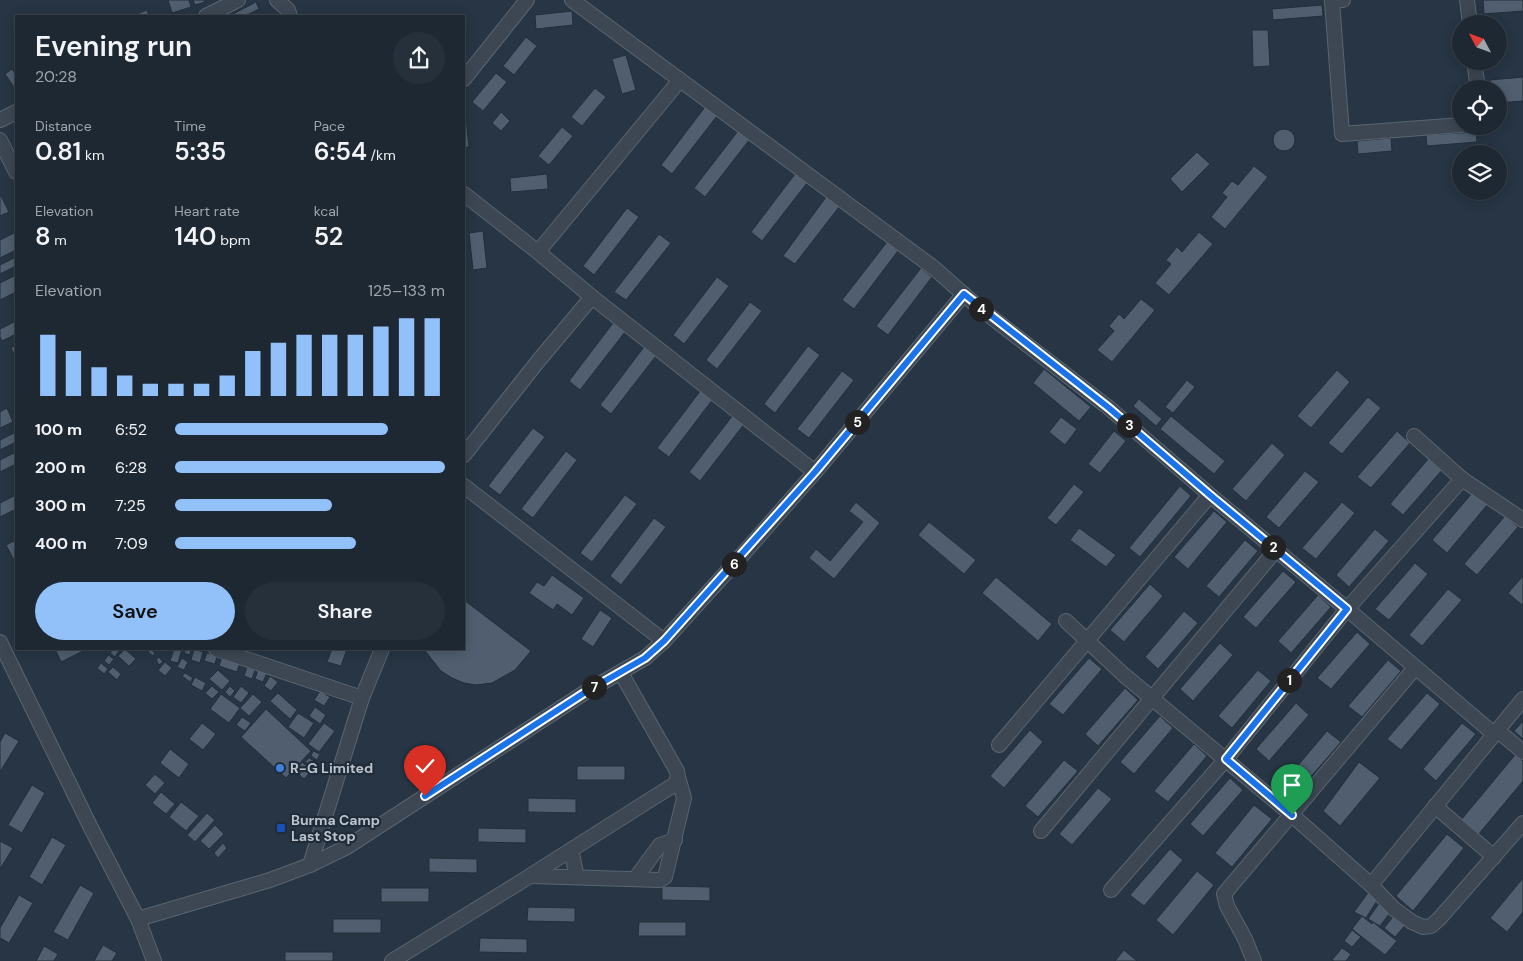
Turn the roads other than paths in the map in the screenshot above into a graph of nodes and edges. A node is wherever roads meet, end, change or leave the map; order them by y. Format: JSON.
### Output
{"nodes":[{"id":1,"x":238,"y":0,"type":"edge"},
{"id":2,"x":277,"y":0,"type":"edge"},
{"id":3,"x":527,"y":0,"type":"edge"},
{"id":4,"x":572,"y":0,"type":"edge"},
{"id":5,"x":1343,"y":0,"type":"edge"},
{"id":6,"x":1467,"y":0,"type":"edge"},
{"id":7,"x":208,"y":15,"type":"edge"},
{"id":8,"x":290,"y":15,"type":"edge"},
{"id":9,"x":1469,"y":15,"type":"edge"},
{"id":10,"x":465,"y":78,"type":"edge"},
{"id":11,"x":680,"y":80,"type":"junction"},
{"id":12,"x":15,"y":112,"type":"edge"},
{"id":13,"x":0,"y":120,"type":"edge"},
{"id":14,"x":1452,"y":126,"type":"edge"},
{"id":15,"x":0,"y":140,"type":"edge"},
{"id":16,"x":15,"y":170,"type":"edge"},
{"id":17,"x":465,"y":195,"type":"edge"},
{"id":18,"x":538,"y":252,"type":"junction"},
{"id":19,"x":964,"y":294,"type":"junction"},
{"id":20,"x":592,"y":298,"type":"junction"},
{"id":21,"x":1414,"y":436,"type":"dead end"},
{"id":22,"x":465,"y":454,"type":"edge"},
{"id":23,"x":815,"y":472,"type":"junction"},
{"id":24,"x":1462,"y":479,"type":"junction"},
{"id":25,"x":465,"y":487,"type":"edge"},
{"id":26,"x":1210,"y":495,"type":"junction"},
{"id":27,"x":1523,"y":520,"type":"edge"},
{"id":28,"x":1276,"y":550,"type":"junction"},
{"id":29,"x":1347,"y":609,"type":"junction"},
{"id":30,"x":1066,"y":621,"type":"dead end"},
{"id":31,"x":1088,"y":640,"type":"junction"},
{"id":32,"x":664,"y":641,"type":"junction"},
{"id":33,"x":0,"y":642,"type":"edge"},
{"id":34,"x":219,"y":650,"type":"edge"},
{"id":35,"x":382,"y":650,"type":"edge"},
{"id":36,"x":1416,"y":668,"type":"junction"},
{"id":37,"x":621,"y":673,"type":"junction"},
{"id":38,"x":362,"y":698,"type":"junction"},
{"id":39,"x":1153,"y":698,"type":"junction"},
{"id":40,"x":1523,"y":699,"type":"edge"},
{"id":41,"x":1495,"y":732,"type":"junction"},
{"id":42,"x":999,"y":745,"type":"dead end"},
{"id":43,"x":1523,"y":752,"type":"edge"},
{"id":44,"x":1226,"y":759,"type":"junction"},
{"id":45,"x":678,"y":777,"type":"junction"},
{"id":46,"x":1435,"y":806,"type":"junction"},
{"id":47,"x":1292,"y":815,"type":"junction"},
{"id":48,"x":1523,"y":823,"type":"edge"},
{"id":49,"x":1041,"y":831,"type":"dead end"},
{"id":50,"x":675,"y":840,"type":"junction"},
{"id":51,"x":571,"y":850,"type":"junction"},
{"id":52,"x":1494,"y":857,"type":"junction"},
{"id":53,"x":310,"y":865,"type":"junction"},
{"id":54,"x":530,"y":876,"type":"junction"},
{"id":55,"x":577,"y":877,"type":"junction"},
{"id":56,"x":635,"y":879,"type":"junction"},
{"id":57,"x":1371,"y":885,"type":"junction"},
{"id":58,"x":1112,"y":890,"type":"dead end"},
{"id":59,"x":138,"y":918,"type":"junction"},
{"id":60,"x":154,"y":961,"type":"edge"},
{"id":61,"x":392,"y":961,"type":"edge"},
{"id":62,"x":1254,"y":961,"type":"edge"}],
"edges":[{"from":1,"to":7,"type":"street"},
{"from":2,"to":8,"type":"street"},
{"from":3,"to":10,"type":"street"},
{"from":4,"to":11,"type":"street"},
{"from":5,"to":14,"type":"street"},
{"from":6,"to":9,"type":"street"},
{"from":11,"to":18,"type":"street"},
{"from":11,"to":19,"type":"street"},
{"from":12,"to":13,"type":"street"},
{"from":15,"to":16,"type":"street"},
{"from":17,"to":18,"type":"street"},
{"from":18,"to":20,"type":"street"},
{"from":19,"to":23,"type":"street"},
{"from":19,"to":26,"type":"street"},
{"from":20,"to":22,"type":"street"},
{"from":20,"to":23,"type":"street"},
{"from":21,"to":24,"type":"street"},
{"from":23,"to":32,"type":"street"},
{"from":24,"to":27,"type":"street"},
{"from":24,"to":29,"type":"street"},
{"from":25,"to":32,"type":"street"},
{"from":26,"to":28,"type":"street"},
{"from":26,"to":31,"type":"street"},
{"from":28,"to":29,"type":"street"},
{"from":28,"to":39,"type":"street"},
{"from":29,"to":36,"type":"street"},
{"from":29,"to":44,"type":"street"},
{"from":30,"to":31,"type":"street"},
{"from":31,"to":39,"type":"street"},
{"from":31,"to":42,"type":"street"},
{"from":32,"to":37,"type":"street"},
{"from":33,"to":59,"type":"street"},
{"from":34,"to":38,"type":"street"},
{"from":35,"to":38,"type":"street"},
{"from":36,"to":41,"type":"street"},
{"from":36,"to":47,"type":"street"},
{"from":37,"to":45,"type":"street"},
{"from":37,"to":53,"type":"street"},
{"from":38,"to":53,"type":"street"},
{"from":39,"to":44,"type":"street"},
{"from":39,"to":49,"type":"street"},
{"from":40,"to":41,"type":"street"},
{"from":41,"to":43,"type":"street"},
{"from":41,"to":46,"type":"street"},
{"from":44,"to":47,"type":"street"},
{"from":44,"to":58,"type":"street"},
{"from":45,"to":50,"type":"street"},
{"from":45,"to":51,"type":"street"},
{"from":46,"to":52,"type":"street"},
{"from":46,"to":57,"type":"street"},
{"from":47,"to":57,"type":"street"},
{"from":47,"to":62,"type":"street"},
{"from":48,"to":52,"type":"street"},
{"from":50,"to":56,"type":"street"},
{"from":50,"to":56,"type":"street"},
{"from":51,"to":54,"type":"street"},
{"from":51,"to":55,"type":"street"},
{"from":52,"to":57,"type":"street"},
{"from":53,"to":59,"type":"street"},
{"from":54,"to":55,"type":"street"},
{"from":54,"to":61,"type":"street"},
{"from":55,"to":56,"type":"street"},
{"from":59,"to":60,"type":"street"}]}
